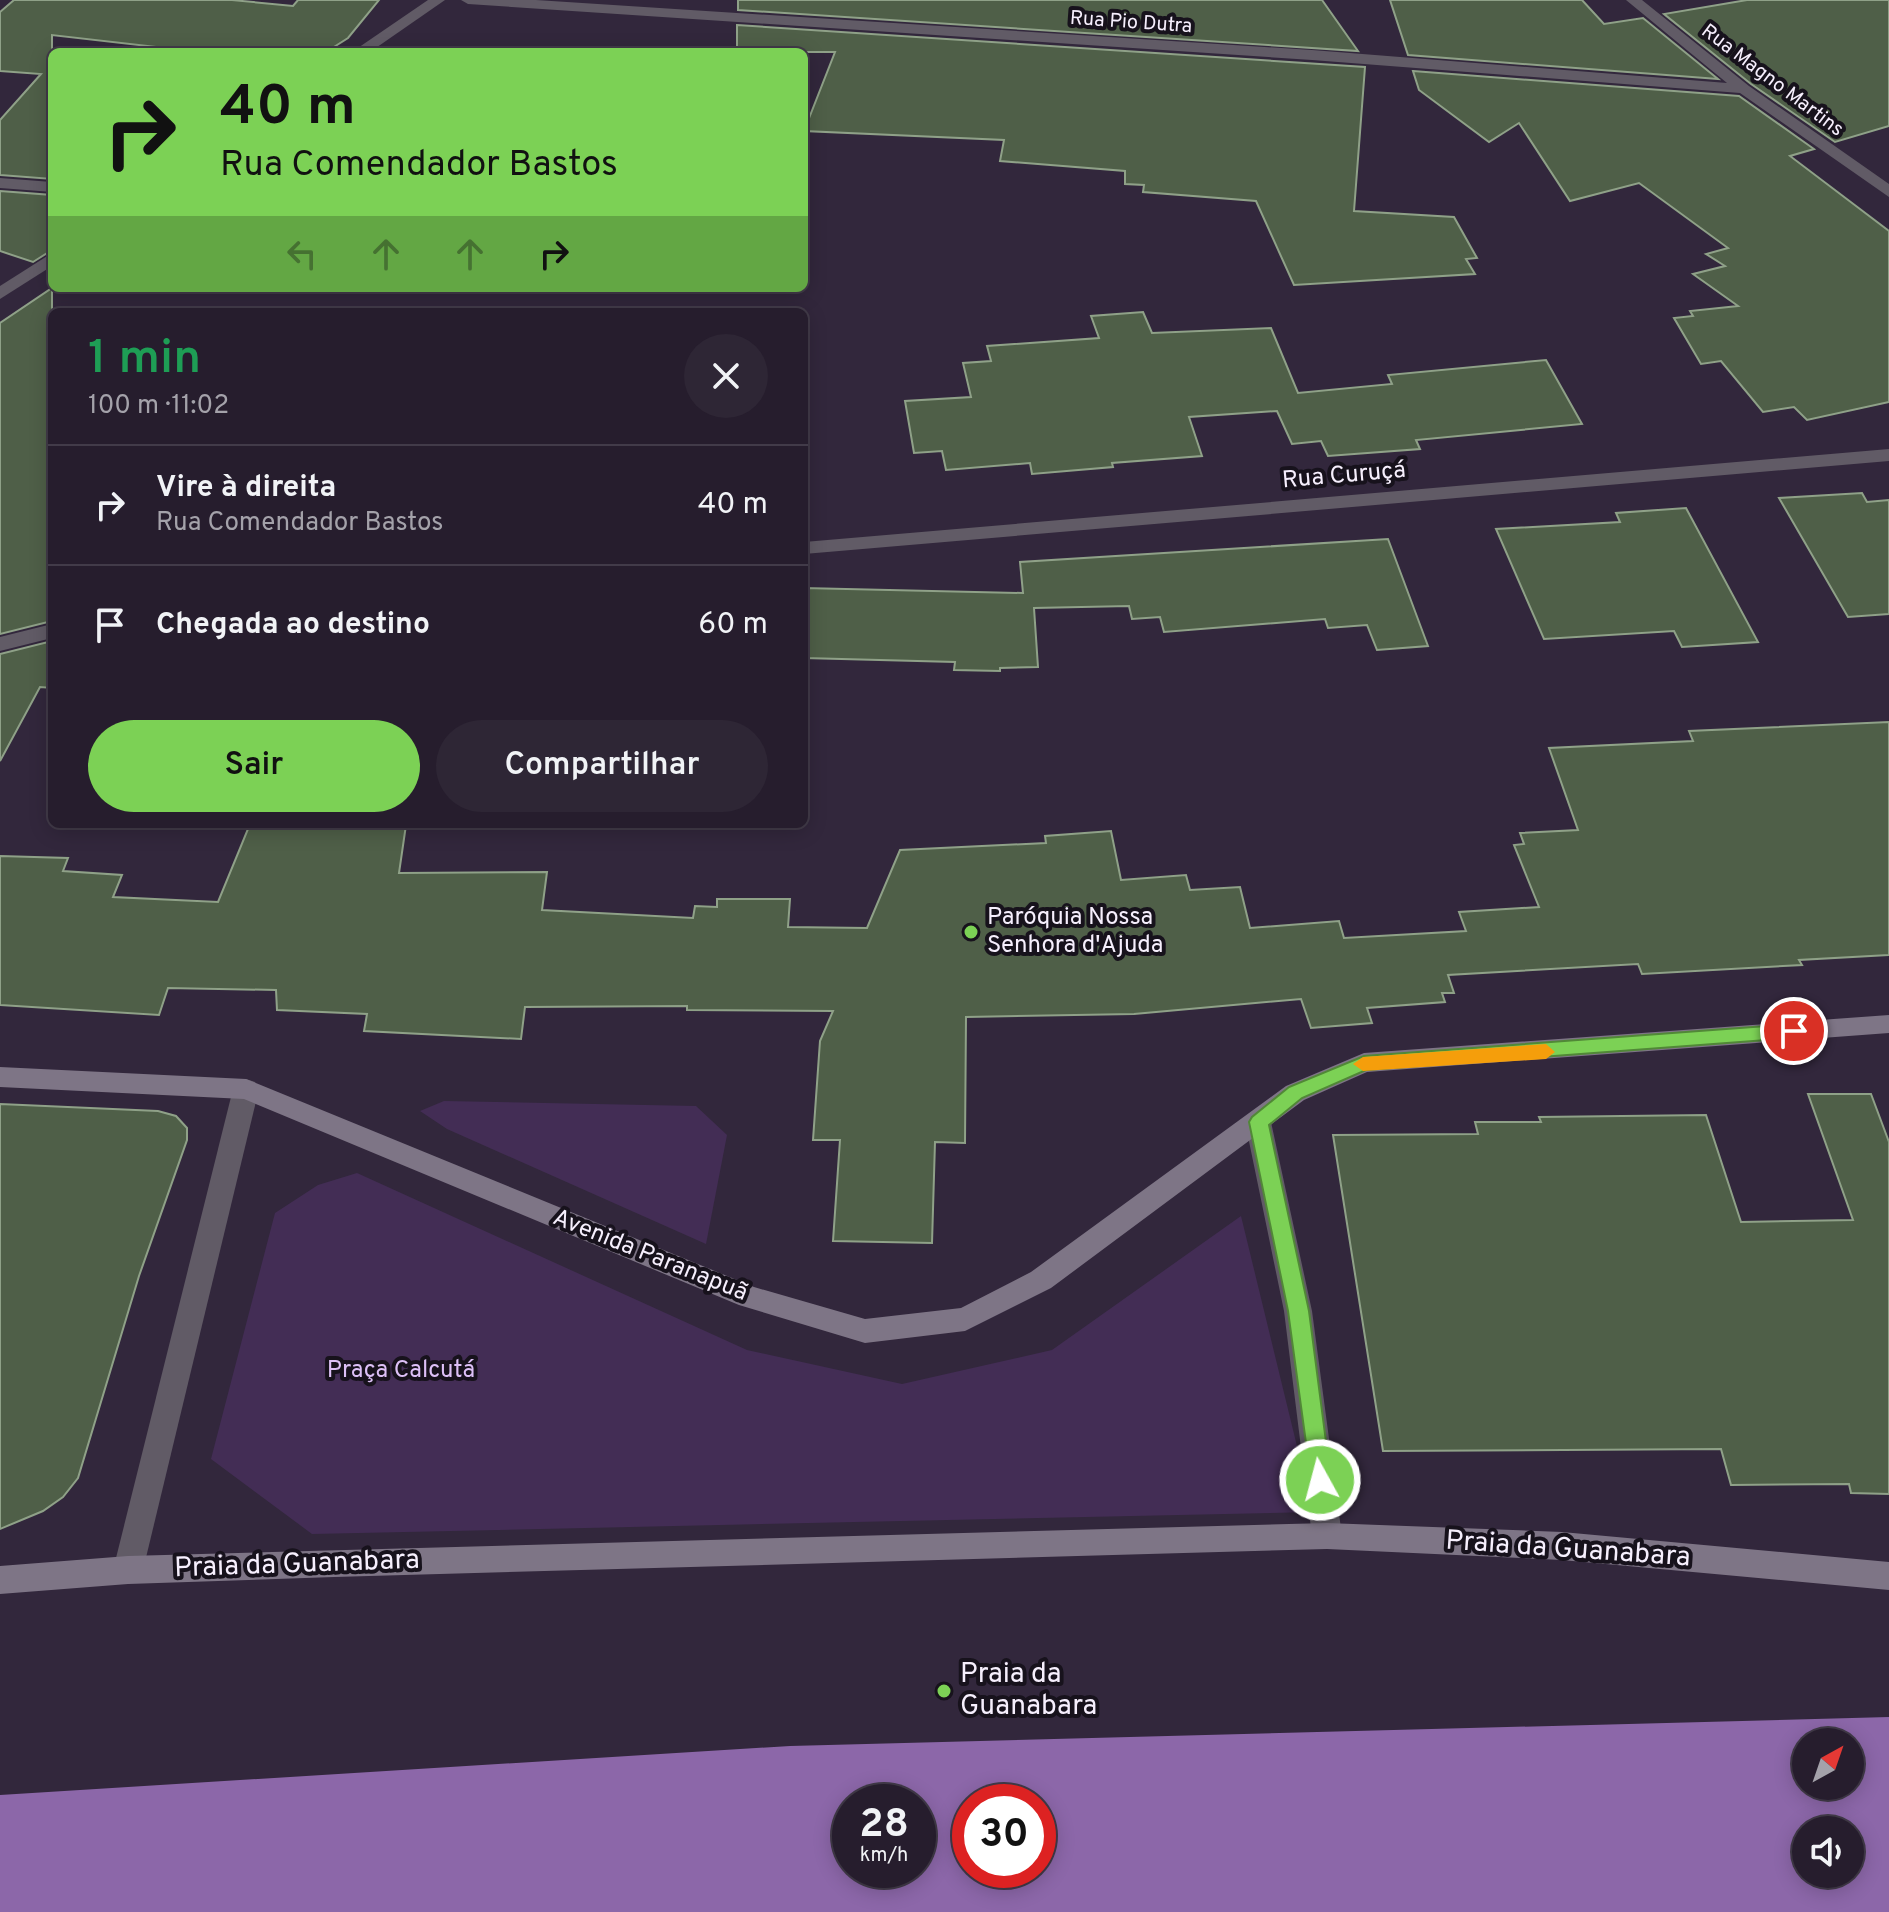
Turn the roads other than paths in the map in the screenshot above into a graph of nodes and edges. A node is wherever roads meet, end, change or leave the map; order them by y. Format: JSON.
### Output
{"nodes":[{"id":1,"x":438,"y":0,"type":"edge"},
{"id":2,"x":468,"y":0,"type":"edge"},
{"id":3,"x":1633,"y":0,"type":"edge"},
{"id":4,"x":366,"y":48,"type":"edge"},
{"id":5,"x":1744,"y":89,"type":"junction"},
{"id":6,"x":1889,"y":172,"type":"edge"},
{"id":7,"x":1871,"y":178,"type":"junction"},
{"id":8,"x":0,"y":183,"type":"edge"},
{"id":9,"x":48,"y":187,"type":"edge"},
{"id":10,"x":1889,"y":192,"type":"edge"},
{"id":11,"x":48,"y":261,"type":"edge"},
{"id":12,"x":0,"y":294,"type":"edge"},
{"id":13,"x":1889,"y":455,"type":"edge"},
{"id":14,"x":808,"y":548,"type":"edge"},
{"id":15,"x":48,"y":632,"type":"edge"},
{"id":16,"x":0,"y":644,"type":"edge"},
{"id":17,"x":1889,"y":1024,"type":"edge"},
{"id":18,"x":0,"y":1077,"type":"edge"},
{"id":19,"x":246,"y":1089,"type":"junction"},
{"id":20,"x":1258,"y":1122,"type":"junction"},
{"id":21,"x":1327,"y":1536,"type":"junction"},
{"id":22,"x":128,"y":1570,"type":"junction"},
{"id":23,"x":1889,"y":1576,"type":"edge"},
{"id":24,"x":0,"y":1580,"type":"edge"}],
"edges":[{"from":1,"to":4,"type":"street"},
{"from":2,"to":5,"type":"street","name":"Rua Pio Dutra"},
{"from":3,"to":5,"type":"street","name":"Rua Magno Martins"},
{"from":5,"to":7,"type":"street","name":"Rua Magno Martins"},
{"from":6,"to":7,"type":"street"},
{"from":7,"to":10,"type":"street","name":"Rua Magno Martins"},
{"from":8,"to":9,"type":"street"},
{"from":11,"to":12,"type":"street"},
{"from":13,"to":14,"type":"street","name":"Rua Curuçá"},
{"from":15,"to":16,"type":"street"},
{"from":17,"to":20,"type":"street","name":"Avenida Paranapuã"},
{"from":18,"to":19,"type":"street","name":"Avenida Paranapuã"},
{"from":19,"to":20,"type":"street","name":"Avenida Paranapuã"},
{"from":19,"to":22,"type":"street"},
{"from":20,"to":21,"type":"street"},
{"from":21,"to":22,"type":"street","name":"Praia da Guanabara"},
{"from":21,"to":23,"type":"street","name":"Praia da Guanabara"},
{"from":22,"to":24,"type":"street","name":"Praia da Guanabara"}]}
